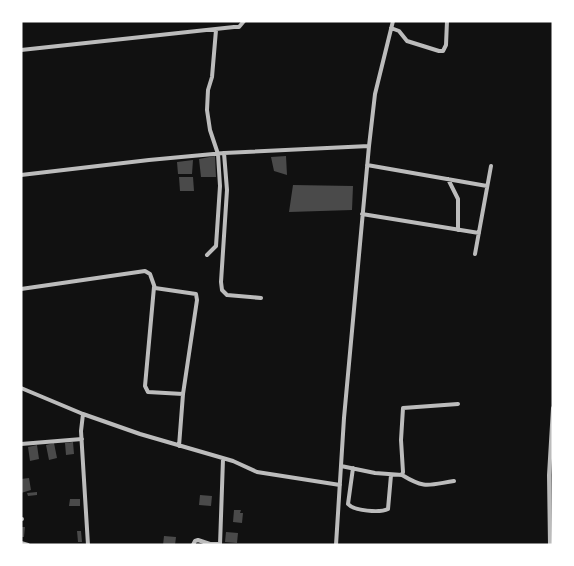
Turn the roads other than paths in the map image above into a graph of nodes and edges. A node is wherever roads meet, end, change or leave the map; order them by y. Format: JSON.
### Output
{"nodes":[{"id":1,"x":244,"y":21,"type":"edge"},
{"id":2,"x":393,"y":21,"type":"edge"},
{"id":3,"x":447,"y":21,"type":"edge"},
{"id":4,"x":391,"y":28,"type":"junction"},
{"id":5,"x":216,"y":30,"type":"junction"},
{"id":6,"x":21,"y":50,"type":"edge"},
{"id":7,"x":369,"y":146,"type":"junction"},
{"id":8,"x":224,"y":153,"type":"junction"},
{"id":9,"x":218,"y":154,"type":"junction"},
{"id":10,"x":367,"y":165,"type":"junction"},
{"id":11,"x":491,"y":166,"type":"dead end"},
{"id":12,"x":21,"y":174,"type":"edge"},
{"id":13,"x":448,"y":179,"type":"junction"},
{"id":14,"x":488,"y":186,"type":"junction"},
{"id":15,"x":362,"y":214,"type":"junction"},
{"id":16,"x":458,"y":230,"type":"junction"},
{"id":17,"x":479,"y":233,"type":"junction"},
{"id":18,"x":475,"y":254,"type":"dead end"},
{"id":19,"x":207,"y":255,"type":"dead end"},
{"id":20,"x":154,"y":287,"type":"junction"},
{"id":21,"x":21,"y":289,"type":"edge"},
{"id":22,"x":261,"y":298,"type":"dead end"},
{"id":23,"x":21,"y":388,"type":"edge"},
{"id":24,"x":183,"y":394,"type":"junction"},
{"id":25,"x":458,"y":404,"type":"dead end"},
{"id":26,"x":553,"y":408,"type":"edge"},
{"id":27,"x":83,"y":414,"type":"junction"},
{"id":28,"x":82,"y":439,"type":"junction"},
{"id":29,"x":21,"y":444,"type":"edge"},
{"id":30,"x":179,"y":446,"type":"junction"},
{"id":31,"x":223,"y":459,"type":"junction"},
{"id":32,"x":341,"y":466,"type":"junction"},
{"id":33,"x":353,"y":468,"type":"junction"},
{"id":34,"x":391,"y":475,"type":"junction"},
{"id":35,"x":402,"y":475,"type":"junction"},
{"id":36,"x":454,"y":481,"type":"dead end"},
{"id":37,"x":340,"y":485,"type":"junction"},
{"id":38,"x":21,"y":543,"type":"edge"},
{"id":39,"x":220,"y":544,"type":"edge"},
{"id":40,"x":28,"y":545,"type":"edge"},
{"id":41,"x":88,"y":545,"type":"edge"},
{"id":42,"x":193,"y":545,"type":"edge"},
{"id":43,"x":336,"y":545,"type":"edge"},
{"id":44,"x":550,"y":545,"type":"edge"}],
"edges":[{"from":1,"to":5,"type":"street"},
{"from":2,"to":4,"type":"street"},
{"from":3,"to":4,"type":"street"},
{"from":4,"to":7,"type":"street"},
{"from":5,"to":6,"type":"street"},
{"from":5,"to":9,"type":"street"},
{"from":7,"to":8,"type":"street"},
{"from":7,"to":10,"type":"street"},
{"from":8,"to":9,"type":"street"},
{"from":8,"to":22,"type":"street"},
{"from":9,"to":12,"type":"street"},
{"from":9,"to":19,"type":"street"},
{"from":10,"to":13,"type":"street"},
{"from":10,"to":15,"type":"street"},
{"from":11,"to":14,"type":"street"},
{"from":13,"to":14,"type":"street"},
{"from":13,"to":16,"type":"street"},
{"from":14,"to":17,"type":"street"},
{"from":15,"to":16,"type":"street"},
{"from":15,"to":32,"type":"street"},
{"from":16,"to":17,"type":"street"},
{"from":17,"to":18,"type":"street"},
{"from":20,"to":21,"type":"street"},
{"from":20,"to":24,"type":"street"},
{"from":20,"to":24,"type":"street"},
{"from":23,"to":27,"type":"street"},
{"from":24,"to":30,"type":"street"},
{"from":25,"to":35,"type":"street"},
{"from":26,"to":44,"type":"street"},
{"from":27,"to":28,"type":"street"},
{"from":27,"to":30,"type":"street"},
{"from":28,"to":29,"type":"street"},
{"from":28,"to":41,"type":"street"},
{"from":30,"to":31,"type":"street"},
{"from":31,"to":37,"type":"street"},
{"from":31,"to":39,"type":"street"},
{"from":32,"to":33,"type":"street"},
{"from":32,"to":37,"type":"street"},
{"from":33,"to":34,"type":"street"},
{"from":33,"to":34,"type":"street"},
{"from":34,"to":35,"type":"street"},
{"from":35,"to":36,"type":"street"},
{"from":37,"to":43,"type":"street"},
{"from":38,"to":40,"type":"street"},
{"from":39,"to":42,"type":"street"}]}
